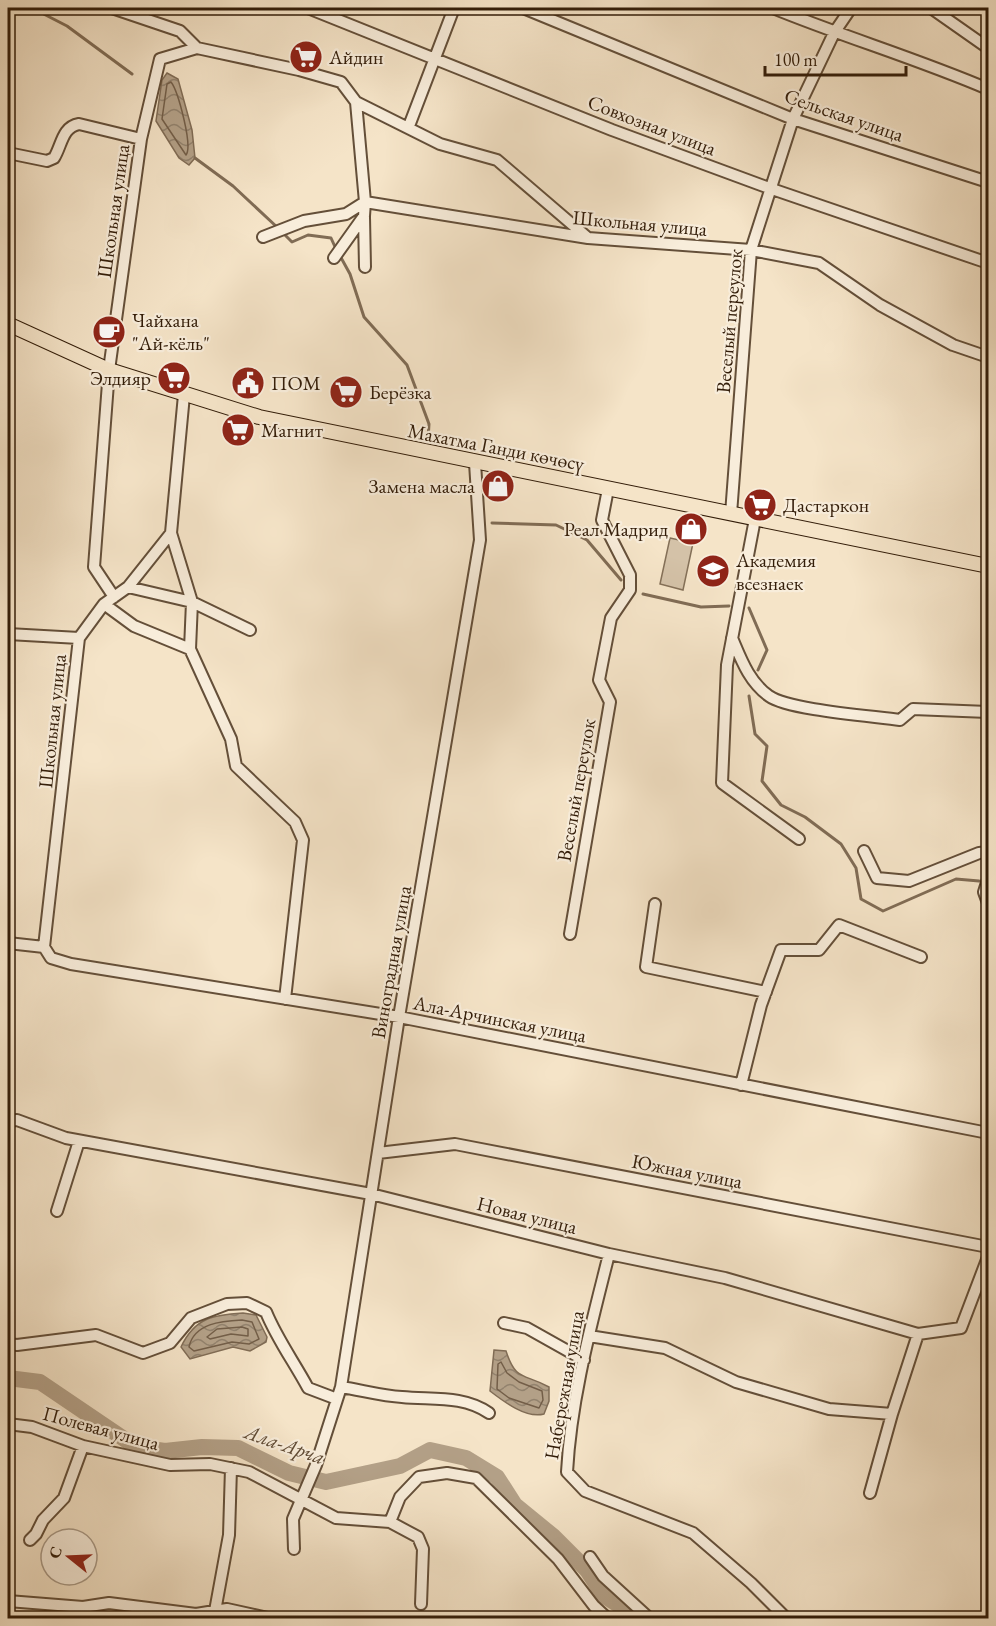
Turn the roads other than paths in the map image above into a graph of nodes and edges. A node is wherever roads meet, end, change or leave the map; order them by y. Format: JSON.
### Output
{"nodes":[{"id":1,"x":112,"y":8,"type":"edge"},
{"id":2,"x":308,"y":8,"type":"edge"},
{"id":3,"x":454,"y":8,"type":"edge"},
{"id":4,"x":523,"y":8,"type":"edge"},
{"id":5,"x":772,"y":8,"type":"edge"},
{"id":6,"x":851,"y":8,"type":"edge"},
{"id":7,"x":931,"y":8,"type":"edge"},
{"id":8,"x":834,"y":33,"type":"junction"},
{"id":9,"x":197,"y":48,"type":"junction"},
{"id":10,"x":988,"y":48,"type":"edge"},
{"id":11,"x":434,"y":59,"type":"junction"},
{"id":12,"x":988,"y":89,"type":"edge"},
{"id":13,"x":356,"y":102,"type":"junction"},
{"id":14,"x":793,"y":119,"type":"junction"},
{"id":15,"x":409,"y":126,"type":"junction"},
{"id":16,"x":141,"y":139,"type":"junction"},
{"id":17,"x":8,"y":153,"type":"edge"},
{"id":18,"x":988,"y":182,"type":"edge"},
{"id":19,"x":769,"y":188,"type":"junction"},
{"id":20,"x":364,"y":202,"type":"junction"},
{"id":21,"x":364,"y":216,"type":"junction"},
{"id":22,"x":263,"y":237,"type":"dead end"},
{"id":23,"x":588,"y":238,"type":"junction"},
{"id":24,"x":751,"y":250,"type":"junction"},
{"id":25,"x":334,"y":258,"type":"dead end"},
{"id":26,"x":988,"y":263,"type":"edge"},
{"id":27,"x":365,"y":267,"type":"dead end"},
{"id":28,"x":8,"y":324,"type":"edge"},
{"id":29,"x":988,"y":357,"type":"edge"},
{"id":30,"x":109,"y":370,"type":"junction"},
{"id":31,"x":184,"y":395,"type":"junction"},
{"id":32,"x":475,"y":463,"type":"junction"},
{"id":33,"x":608,"y":489,"type":"junction"},
{"id":34,"x":731,"y":514,"type":"junction"},
{"id":35,"x":755,"y":519,"type":"junction"},
{"id":36,"x":171,"y":532,"type":"junction"},
{"id":37,"x":988,"y":566,"type":"edge"},
{"id":38,"x":128,"y":588,"type":"junction"},
{"id":39,"x":114,"y":597,"type":"junction"},
{"id":40,"x":192,"y":602,"type":"junction"},
{"id":41,"x":104,"y":604,"type":"junction"},
{"id":42,"x":250,"y":630,"type":"dead end"},
{"id":43,"x":8,"y":634,"type":"edge"},
{"id":44,"x":79,"y":638,"type":"junction"},
{"id":45,"x":732,"y":638,"type":"junction"},
{"id":46,"x":190,"y":649,"type":"junction"},
{"id":47,"x":988,"y":711,"type":"edge"},
{"id":48,"x":799,"y":839,"type":"dead end"},
{"id":49,"x":864,"y":851,"type":"dead end"},
{"id":50,"x":988,"y":852,"type":"edge"},
{"id":51,"x":988,"y":879,"type":"edge"},
{"id":52,"x":988,"y":903,"type":"edge"},
{"id":53,"x":655,"y":904,"type":"dead end"},
{"id":54,"x":570,"y":934,"type":"dead end"},
{"id":55,"x":8,"y":943,"type":"edge"},
{"id":56,"x":44,"y":947,"type":"junction"},
{"id":57,"x":921,"y":957,"type":"dead end"},
{"id":58,"x":766,"y":992,"type":"junction"},
{"id":59,"x":285,"y":999,"type":"junction"},
{"id":60,"x":399,"y":1017,"type":"junction"},
{"id":61,"x":741,"y":1085,"type":"junction"},
{"id":62,"x":8,"y":1120,"type":"edge"},
{"id":63,"x":988,"y":1133,"type":"edge"},
{"id":64,"x":79,"y":1141,"type":"junction"},
{"id":65,"x":378,"y":1153,"type":"junction"},
{"id":66,"x":371,"y":1194,"type":"junction"},
{"id":67,"x":57,"y":1211,"type":"dead end"},
{"id":68,"x":988,"y":1247,"type":"edge"},
{"id":69,"x":609,"y":1254,"type":"junction"},
{"id":70,"x":988,"y":1257,"type":"edge"},
{"id":71,"x":504,"y":1323,"type":"dead end"},
{"id":72,"x":918,"y":1334,"type":"junction"},
{"id":73,"x":588,"y":1336,"type":"junction"},
{"id":74,"x":8,"y":1344,"type":"edge"},
{"id":75,"x":584,"y":1360,"type":"junction"},
{"id":76,"x":341,"y":1387,"type":"junction"},
{"id":77,"x":337,"y":1399,"type":"junction"},
{"id":78,"x":489,"y":1413,"type":"dead end"},
{"id":79,"x":892,"y":1414,"type":"junction"},
{"id":80,"x":8,"y":1424,"type":"edge"},
{"id":81,"x":83,"y":1446,"type":"junction"},
{"id":82,"x":231,"y":1468,"type":"junction"},
{"id":83,"x":870,"y":1493,"type":"dead end"},
{"id":84,"x":302,"y":1502,"type":"junction"},
{"id":85,"x":390,"y":1522,"type":"junction"},
{"id":86,"x":30,"y":1540,"type":"dead end"},
{"id":87,"x":294,"y":1549,"type":"dead end"},
{"id":88,"x":590,"y":1557,"type":"dead end"},
{"id":89,"x":8,"y":1601,"type":"edge"},
{"id":90,"x":421,"y":1604,"type":"dead end"},
{"id":91,"x":215,"y":1611,"type":"junction"},
{"id":92,"x":195,"y":1616,"type":"edge"},
{"id":93,"x":268,"y":1618,"type":"edge"},
{"id":94,"x":607,"y":1618,"type":"edge"},
{"id":95,"x":649,"y":1618,"type":"edge"},
{"id":96,"x":786,"y":1618,"type":"edge"}],
"edges":[{"from":1,"to":9,"type":"street"},
{"from":2,"to":11,"type":"street","name":"Совхозная улица"},
{"from":3,"to":11,"type":"street"},
{"from":4,"to":14,"type":"street","name":"Сельская улица"},
{"from":5,"to":8,"type":"street"},
{"from":6,"to":8,"type":"street","name":"Веселый переулок"},
{"from":7,"to":10,"type":"street"},
{"from":8,"to":12,"type":"street"},
{"from":8,"to":14,"type":"street","name":"Веселый переулок"},
{"from":9,"to":13,"type":"street"},
{"from":9,"to":16,"type":"street","name":"Школьная улица"},
{"from":11,"to":15,"type":"street"},
{"from":11,"to":19,"type":"street","name":"Совхозная улица"},
{"from":13,"to":15,"type":"street"},
{"from":13,"to":20,"type":"street"},
{"from":14,"to":18,"type":"street","name":"Сельская улица"},
{"from":14,"to":19,"type":"street","name":"Веселый переулок"},
{"from":15,"to":23,"type":"street"},
{"from":16,"to":17,"type":"street"},
{"from":16,"to":30,"type":"street","name":"Школьная улица"},
{"from":19,"to":24,"type":"street","name":"Веселый переулок"},
{"from":19,"to":26,"type":"street","name":"Совхозная улица"},
{"from":20,"to":21,"type":"street"},
{"from":20,"to":22,"type":"street"},
{"from":20,"to":23,"type":"street","name":"Школьная улица"},
{"from":21,"to":25,"type":"street"},
{"from":21,"to":27,"type":"street"},
{"from":23,"to":24,"type":"street","name":"Школьная улица"},
{"from":24,"to":29,"type":"street","name":"Школьная улица"},
{"from":24,"to":34,"type":"street","name":"Веселый переулок"},
{"from":28,"to":30,"type":"main road","name":"Махатма Ганди көчөсү"},
{"from":30,"to":31,"type":"main road","name":"Махатма Ганди көчөсү"},
{"from":30,"to":39,"type":"street","name":"Школьная улица"},
{"from":31,"to":32,"type":"main road","name":"Махатма Ганди көчөсү"},
{"from":31,"to":36,"type":"street"},
{"from":32,"to":33,"type":"main road","name":"Махатма Ганди көчөсү"},
{"from":32,"to":60,"type":"street","name":"Виноградная улица"},
{"from":33,"to":34,"type":"main road","name":"Махатма Ганди көчөсү"},
{"from":33,"to":54,"type":"street","name":"Веселый переулок"},
{"from":34,"to":35,"type":"main road","name":"Махатма Ганди көчөсү"},
{"from":35,"to":37,"type":"main road","name":"Махатма Ганди көчөсү"},
{"from":35,"to":45,"type":"street"},
{"from":36,"to":38,"type":"street","name":"Школьная улица"},
{"from":36,"to":40,"type":"street"},
{"from":38,"to":39,"type":"street","name":"Школьная улица"},
{"from":38,"to":40,"type":"street"},
{"from":39,"to":41,"type":"street","name":"Школьная улица"},
{"from":40,"to":42,"type":"street"},
{"from":40,"to":46,"type":"street"},
{"from":41,"to":44,"type":"street","name":"Школьная улица"},
{"from":41,"to":46,"type":"street"},
{"from":43,"to":44,"type":"street"},
{"from":44,"to":56,"type":"street","name":"Школьная улица"},
{"from":45,"to":47,"type":"street"},
{"from":45,"to":48,"type":"street"},
{"from":46,"to":59,"type":"street"},
{"from":49,"to":50,"type":"street"},
{"from":51,"to":52,"type":"street"},
{"from":53,"to":58,"type":"street"},
{"from":55,"to":56,"type":"street","name":"Ала-Арчинская улица"},
{"from":56,"to":59,"type":"street","name":"Ала-Арчинская улица"},
{"from":57,"to":58,"type":"street"},
{"from":58,"to":61,"type":"street"},
{"from":59,"to":60,"type":"street","name":"Ала-Арчинская улица"},
{"from":60,"to":61,"type":"street","name":"Ала-Арчинская улица"},
{"from":60,"to":65,"type":"street","name":"Виноградная улица"},
{"from":61,"to":63,"type":"street","name":"Ала-Арчинская улица"},
{"from":62,"to":64,"type":"street","name":"Новая улица"},
{"from":64,"to":66,"type":"street","name":"Новая улица"},
{"from":64,"to":67,"type":"street"},
{"from":65,"to":66,"type":"street","name":"Виноградная улица"},
{"from":65,"to":68,"type":"street","name":"Южная улица"},
{"from":66,"to":69,"type":"street","name":"Новая улица"},
{"from":66,"to":76,"type":"street","name":"Виноградная улица"},
{"from":69,"to":72,"type":"street","name":"Новая улица"},
{"from":69,"to":73,"type":"street","name":"Набережная улица"},
{"from":70,"to":72,"type":"street","name":"Новая улица"},
{"from":71,"to":75,"type":"street"},
{"from":72,"to":79,"type":"street"},
{"from":73,"to":75,"type":"street","name":"Набережная улица"},
{"from":73,"to":79,"type":"street"},
{"from":74,"to":77,"type":"street"},
{"from":75,"to":96,"type":"street","name":"Набережная улица"},
{"from":76,"to":77,"type":"street","name":"Виноградная улица"},
{"from":76,"to":78,"type":"street"},
{"from":77,"to":84,"type":"street","name":"Виноградная улица"},
{"from":79,"to":83,"type":"street"},
{"from":80,"to":81,"type":"street","name":"Полевая улица"},
{"from":81,"to":82,"type":"street","name":"Полевая улица"},
{"from":81,"to":86,"type":"street"},
{"from":82,"to":84,"type":"street","name":"Полевая улица"},
{"from":82,"to":91,"type":"street"},
{"from":84,"to":85,"type":"street","name":"Полевая улица"},
{"from":84,"to":87,"type":"street","name":"Виноградная улица"},
{"from":85,"to":90,"type":"street","name":"Полевая улица"},
{"from":85,"to":94,"type":"street"},
{"from":88,"to":95,"type":"street"},
{"from":89,"to":92,"type":"street"},
{"from":91,"to":92,"type":"street"},
{"from":91,"to":93,"type":"street"}]}
